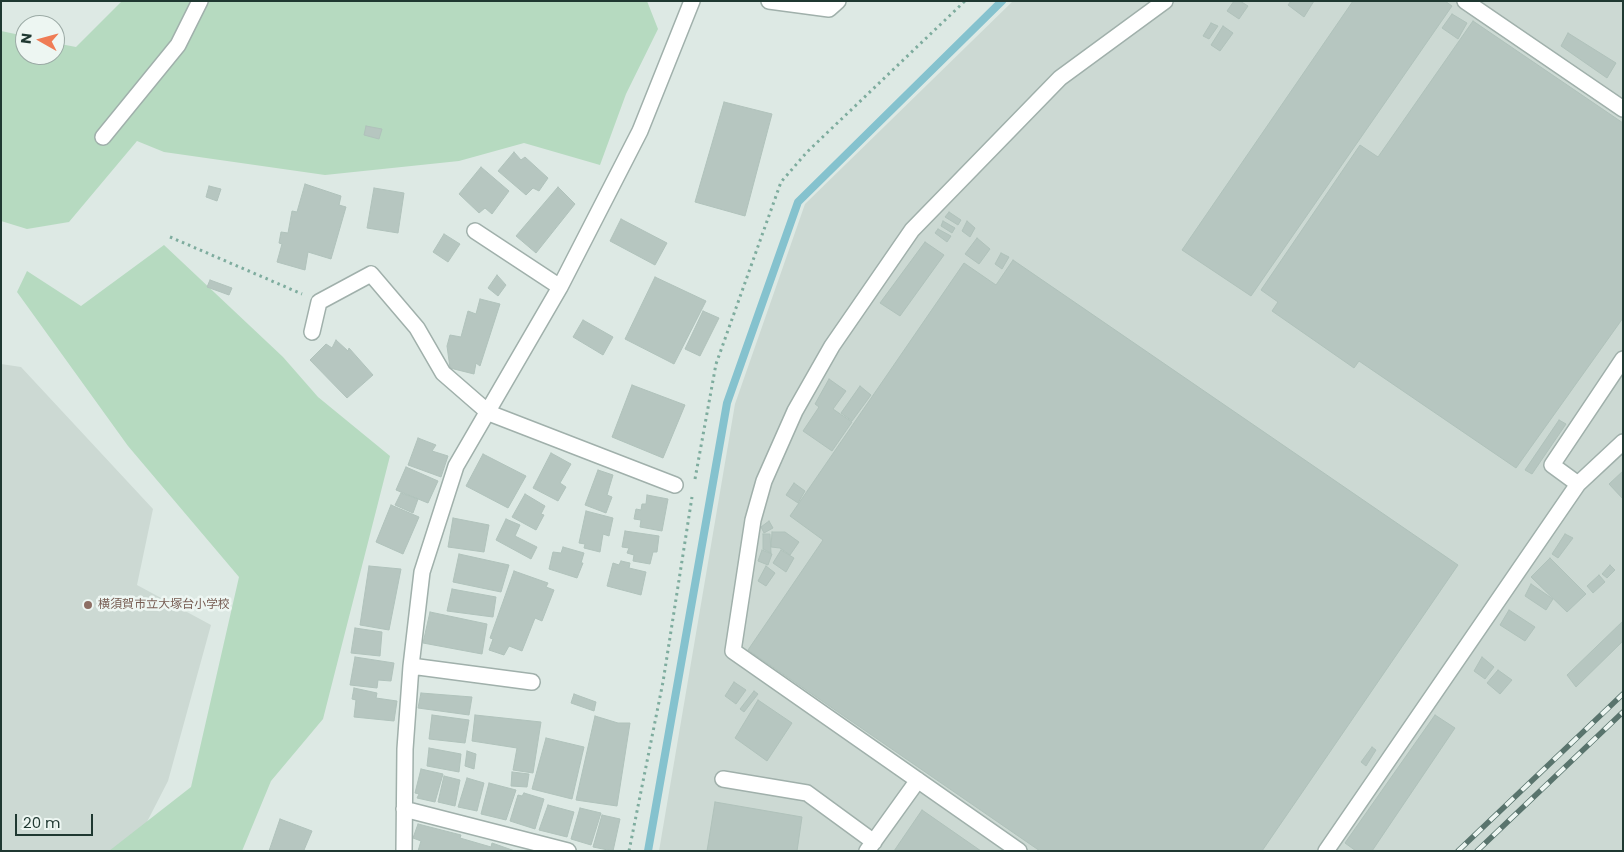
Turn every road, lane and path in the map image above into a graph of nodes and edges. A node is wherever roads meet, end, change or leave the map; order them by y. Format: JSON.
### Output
{"nodes":[{"id":1,"x":200,"y":1,"type":"edge"},
{"id":2,"x":692,"y":1,"type":"edge"},
{"id":3,"x":769,"y":1,"type":"edge"},
{"id":4,"x":838,"y":1,"type":"edge"},
{"id":5,"x":965,"y":1,"type":"edge"},
{"id":6,"x":1165,"y":1,"type":"edge"},
{"id":7,"x":1465,"y":1,"type":"edge"},
{"id":8,"x":1623,"y":109,"type":"edge"},
{"id":9,"x":103,"y":136,"type":"dead end"},
{"id":10,"x":475,"y":231,"type":"dead end"},
{"id":11,"x":170,"y":237,"type":"dead end"},
{"id":12,"x":560,"y":287,"type":"junction"},
{"id":13,"x":318,"y":302,"type":"junction"},
{"id":14,"x":312,"y":332,"type":"dead end"},
{"id":15,"x":1623,"y":359,"type":"edge"},
{"id":16,"x":489,"y":413,"type":"junction"},
{"id":17,"x":1623,"y":442,"type":"edge"},
{"id":18,"x":694,"y":484,"type":"dead end"},
{"id":19,"x":1578,"y":484,"type":"junction"},
{"id":20,"x":675,"y":485,"type":"dead end"},
{"id":21,"x":693,"y":489,"type":"dead end"},
{"id":22,"x":411,"y":666,"type":"junction"},
{"id":23,"x":532,"y":682,"type":"dead end"},
{"id":24,"x":723,"y":779,"type":"dead end"},
{"id":25,"x":918,"y":780,"type":"junction"},
{"id":26,"x":404,"y":809,"type":"junction"},
{"id":27,"x":870,"y":846,"type":"edge"},
{"id":28,"x":404,"y":851,"type":"edge"},
{"id":29,"x":568,"y":851,"type":"edge"},
{"id":30,"x":629,"y":851,"type":"edge"},
{"id":31,"x":1019,"y":851,"type":"edge"},
{"id":32,"x":1326,"y":851,"type":"edge"}],
"edges":[{"from":1,"to":9,"type":"street"},
{"from":2,"to":12,"type":"street"},
{"from":3,"to":4,"type":"street"},
{"from":5,"to":18,"type":"path"},
{"from":6,"to":25,"type":"street"},
{"from":7,"to":8,"type":"street"},
{"from":10,"to":12,"type":"street"},
{"from":11,"to":13,"type":"path"},
{"from":12,"to":16,"type":"street"},
{"from":13,"to":14,"type":"street"},
{"from":13,"to":16,"type":"street"},
{"from":15,"to":19,"type":"street"},
{"from":16,"to":20,"type":"street"},
{"from":16,"to":22,"type":"street"},
{"from":17,"to":19,"type":"street"},
{"from":19,"to":32,"type":"street"},
{"from":21,"to":30,"type":"path"},
{"from":22,"to":23,"type":"street"},
{"from":22,"to":26,"type":"street"},
{"from":24,"to":27,"type":"street"},
{"from":25,"to":27,"type":"street"},
{"from":25,"to":31,"type":"street"},
{"from":26,"to":28,"type":"street"},
{"from":26,"to":29,"type":"street"}]}
